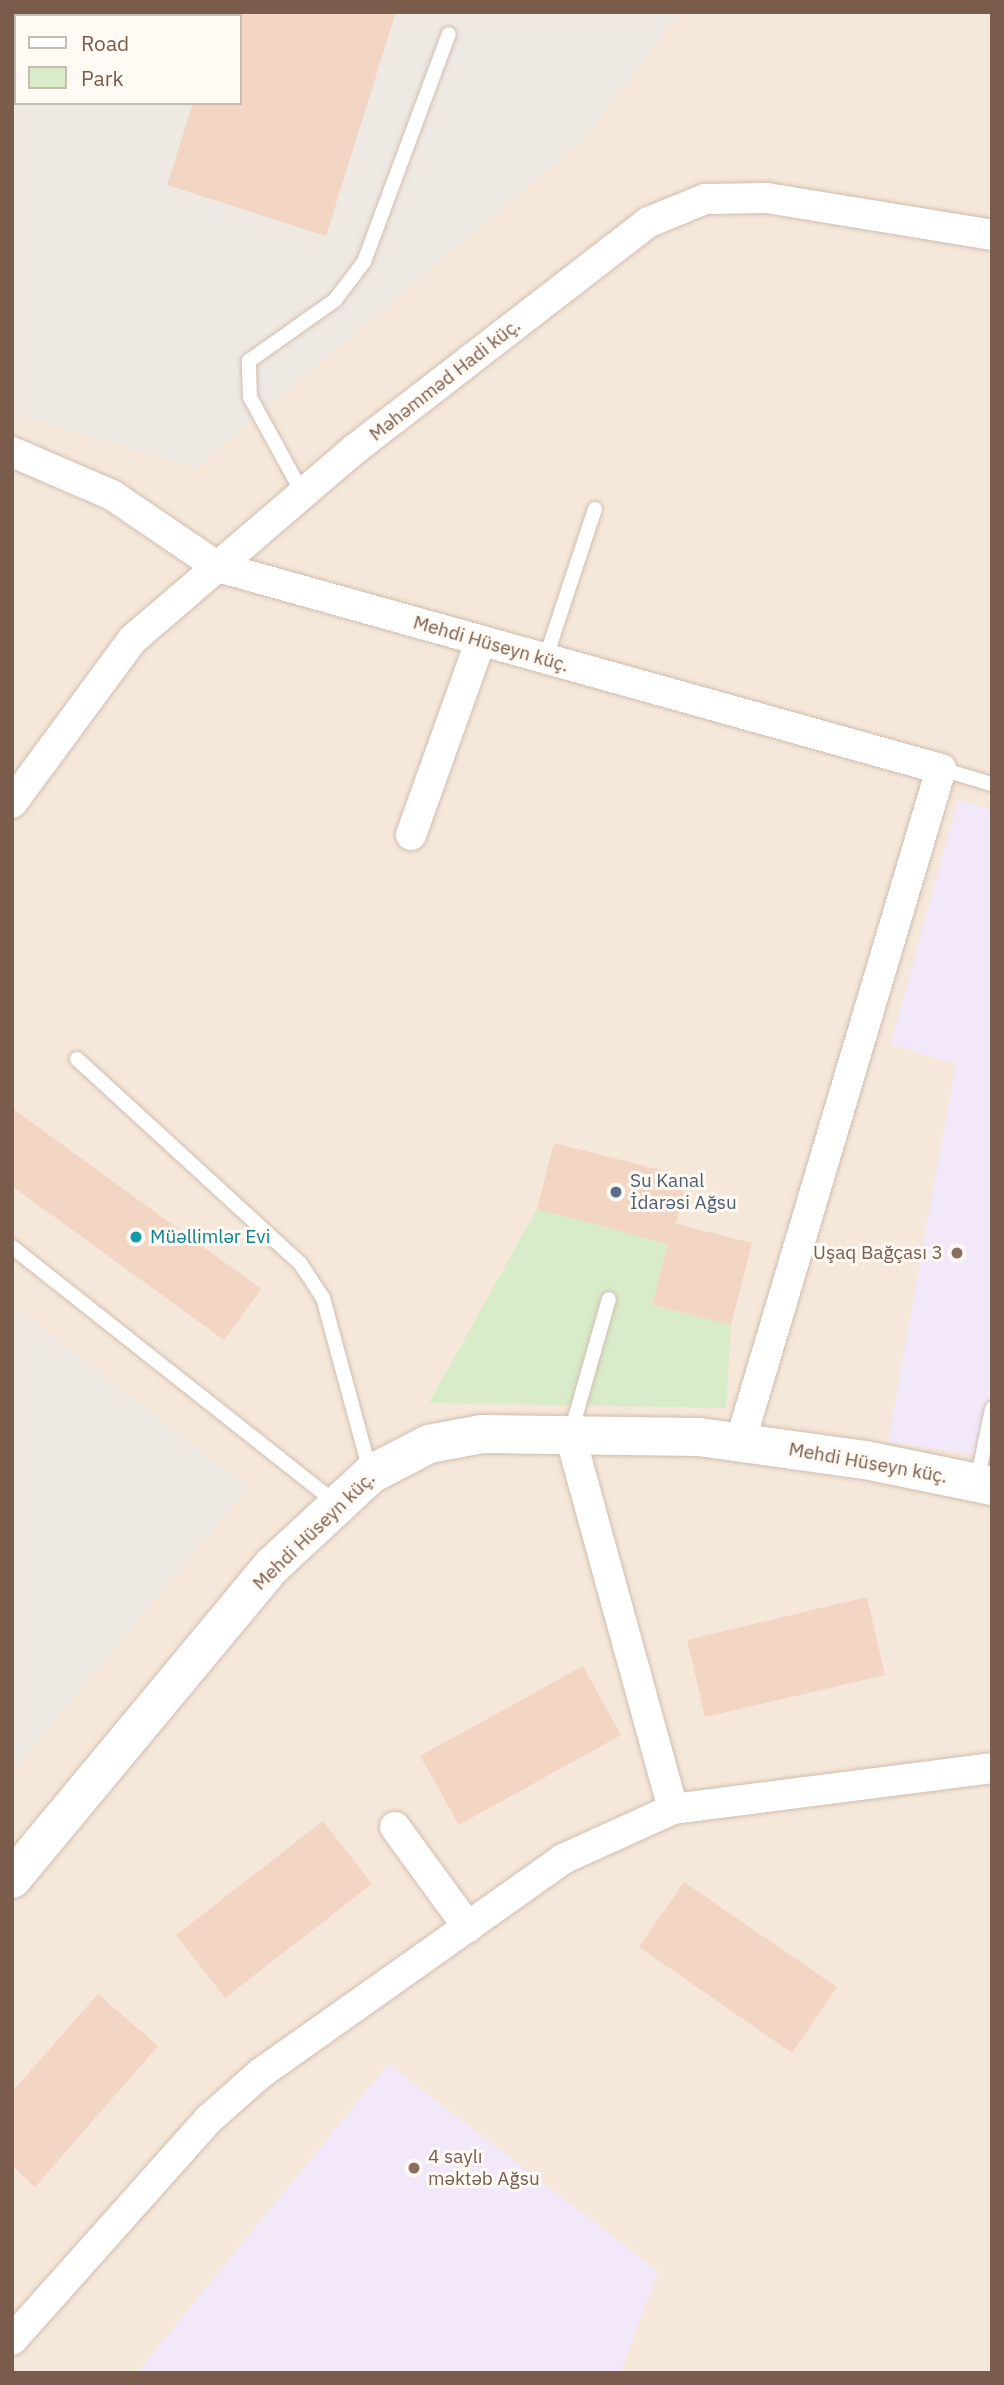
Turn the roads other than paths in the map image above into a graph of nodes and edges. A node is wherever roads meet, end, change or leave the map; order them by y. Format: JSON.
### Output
{"nodes":[{"id":1,"x":449,"y":34,"type":"dead end"},
{"id":2,"x":992,"y":235,"type":"edge"},
{"id":3,"x":12,"y":452,"type":"edge"},
{"id":4,"x":303,"y":494,"type":"junction"},
{"id":5,"x":595,"y":509,"type":"dead end"},
{"id":6,"x":218,"y":567,"type":"junction"},
{"id":7,"x":480,"y":642,"type":"junction"},
{"id":8,"x":544,"y":660,"type":"junction"},
{"id":9,"x":941,"y":769,"type":"junction"},
{"id":10,"x":992,"y":784,"type":"edge"},
{"id":11,"x":12,"y":803,"type":"edge"},
{"id":12,"x":411,"y":835,"type":"dead end"},
{"id":13,"x":77,"y":1059,"type":"dead end"},
{"id":14,"x":12,"y":1247,"type":"edge"},
{"id":15,"x":609,"y":1299,"type":"dead end"},
{"id":16,"x":992,"y":1409,"type":"edge"},
{"id":17,"x":570,"y":1435,"type":"junction"},
{"id":18,"x":740,"y":1443,"type":"junction"},
{"id":19,"x":371,"y":1474,"type":"junction"},
{"id":20,"x":984,"y":1484,"type":"edge"},
{"id":21,"x":338,"y":1504,"type":"junction"},
{"id":22,"x":992,"y":1768,"type":"edge"},
{"id":23,"x":673,"y":1809,"type":"junction"},
{"id":24,"x":394,"y":1827,"type":"dead end"},
{"id":25,"x":12,"y":1879,"type":"edge"},
{"id":26,"x":468,"y":1927,"type":"junction"},
{"id":27,"x":12,"y":2340,"type":"edge"}],
"edges":[{"from":1,"to":4,"type":"lane"},
{"from":2,"to":4,"type":"street","name":"Məhəmməd Hadi küç."},
{"from":3,"to":6,"type":"street","name":"Mehdi Hüseyn küç."},
{"from":4,"to":6,"type":"street","name":"Məhəmməd Hadi küç."},
{"from":5,"to":8,"type":"lane"},
{"from":6,"to":7,"type":"street","name":"Mehdi Hüseyn küç."},
{"from":6,"to":11,"type":"street","name":"Məhəmməd Hadi küç."},
{"from":7,"to":8,"type":"street","name":"Mehdi Hüseyn küç."},
{"from":7,"to":12,"type":"street"},
{"from":8,"to":9,"type":"street","name":"Mehdi Hüseyn küç."},
{"from":9,"to":10,"type":"lane","name":"Mehdi Hüseyn küç."},
{"from":9,"to":18,"type":"street"},
{"from":13,"to":19,"type":"lane"},
{"from":14,"to":21,"type":"lane"},
{"from":15,"to":17,"type":"lane"},
{"from":16,"to":20,"type":"lane"},
{"from":17,"to":18,"type":"street","name":"Mehdi Hüseyn küç."},
{"from":17,"to":19,"type":"street","name":"Mehdi Hüseyn küç."},
{"from":17,"to":23,"type":"street"},
{"from":18,"to":20,"type":"street","name":"Mehdi Hüseyn küç."},
{"from":19,"to":21,"type":"street","name":"Mehdi Hüseyn küç."},
{"from":21,"to":25,"type":"street","name":"Mehdi Hüseyn küç."},
{"from":22,"to":23,"type":"street"},
{"from":23,"to":26,"type":"street"},
{"from":24,"to":26,"type":"street"},
{"from":26,"to":27,"type":"street"}]}
